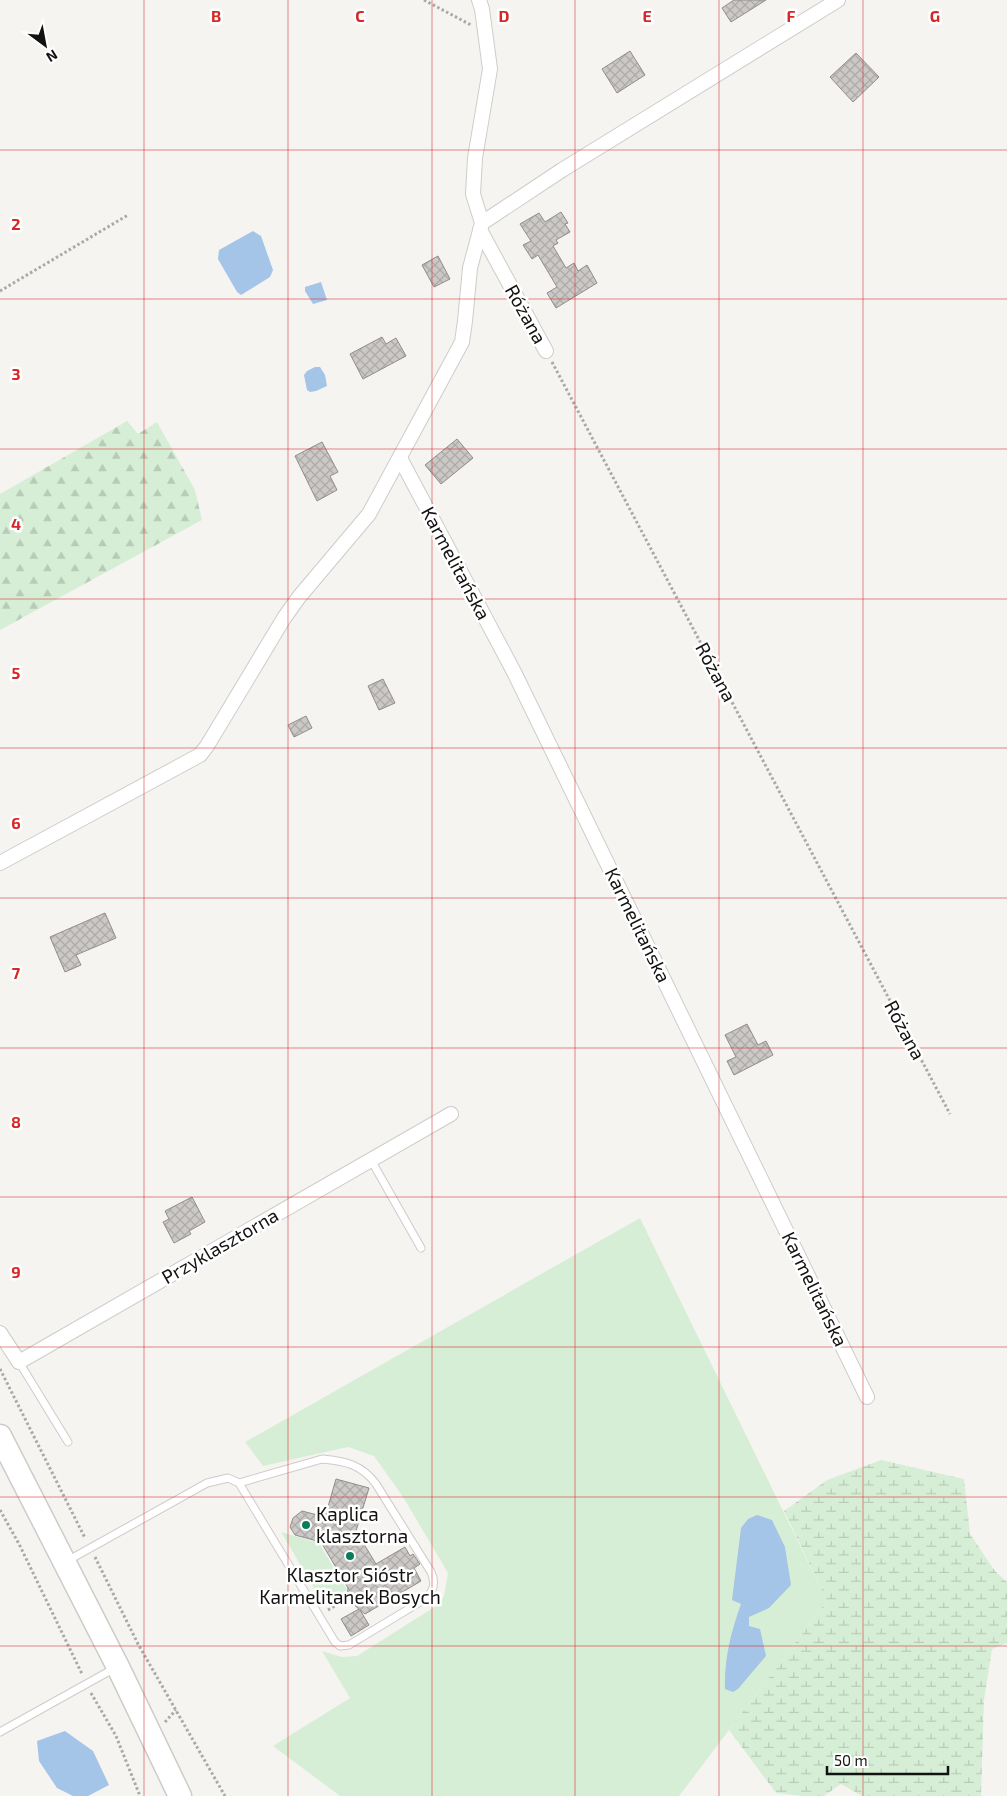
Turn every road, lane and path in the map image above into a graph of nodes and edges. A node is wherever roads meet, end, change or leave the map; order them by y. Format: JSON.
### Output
{"nodes":[{"id":1,"x":424,"y":0,"type":"edge"},
{"id":2,"x":479,"y":0,"type":"edge"},
{"id":3,"x":838,"y":0,"type":"edge"},
{"id":4,"x":484,"y":32,"type":"junction"},
{"id":5,"x":128,"y":215,"type":"dead end"},
{"id":6,"x":481,"y":226,"type":"junction"},
{"id":7,"x":0,"y":291,"type":"edge"},
{"id":8,"x":546,"y":351,"type":"joint"},
{"id":9,"x":400,"y":458,"type":"junction"},
{"id":10,"x":0,"y":863,"type":"edge"},
{"id":11,"x":451,"y":1114,"type":"dead end"},
{"id":12,"x":950,"y":1114,"type":"dead end"},
{"id":13,"x":370,"y":1160,"type":"junction"},
{"id":14,"x":421,"y":1248,"type":"dead end"},
{"id":15,"x":0,"y":1333,"type":"edge"},
{"id":16,"x":19,"y":1362,"type":"junction"},
{"id":17,"x":0,"y":1369,"type":"edge"},
{"id":18,"x":868,"y":1397,"type":"dead end"},
{"id":19,"x":0,"y":1436,"type":"edge"},
{"id":20,"x":68,"y":1442,"type":"dead end"},
{"id":21,"x":239,"y":1483,"type":"junction"},
{"id":22,"x":0,"y":1510,"type":"edge"},
{"id":23,"x":90,"y":1548,"type":"junction"},
{"id":24,"x":65,"y":1562,"type":"junction"},
{"id":25,"x":347,"y":1599,"type":"dead end"},
{"id":26,"x":319,"y":1615,"type":"junction"},
{"id":27,"x":118,"y":1667,"type":"junction"},
{"id":28,"x":86,"y":1683,"type":"junction"},
{"id":29,"x":0,"y":1732,"type":"edge"},
{"id":30,"x":140,"y":1796,"type":"edge"},
{"id":31,"x":180,"y":1796,"type":"edge"},
{"id":32,"x":224,"y":1796,"type":"edge"}],
"edges":[{"from":1,"to":4,"type":"path"},
{"from":2,"to":4,"type":"street","name":"Różana"},
{"from":3,"to":6,"type":"street"},
{"from":4,"to":6,"type":"street","name":"Różana"},
{"from":5,"to":7,"type":"path"},
{"from":6,"to":8,"type":"street","name":"Różana"},
{"from":6,"to":9,"type":"street"},
{"from":8,"to":12,"type":"path","name":"Różana"},
{"from":9,"to":10,"type":"street"},
{"from":9,"to":18,"type":"street","name":"Karmelitańska"},
{"from":11,"to":13,"type":"street","name":"Przyklasztorna"},
{"from":13,"to":14,"type":"lane"},
{"from":13,"to":16,"type":"street","name":"Przyklasztorna"},
{"from":15,"to":16,"type":"street"},
{"from":16,"to":20,"type":"lane"},
{"from":17,"to":23,"type":"path"},
{"from":19,"to":24,"type":"main road"},
{"from":21,"to":23,"type":"lane"},
{"from":21,"to":26,"type":"lane"},
{"from":21,"to":26,"type":"lane"},
{"from":22,"to":28,"type":"path"},
{"from":23,"to":24,"type":"lane"},
{"from":23,"to":32,"type":"path"},
{"from":24,"to":27,"type":"main road"},
{"from":25,"to":26,"type":"path"},
{"from":27,"to":28,"type":"lane"},
{"from":27,"to":31,"type":"main road"},
{"from":28,"to":29,"type":"lane"},
{"from":28,"to":30,"type":"path"}]}
